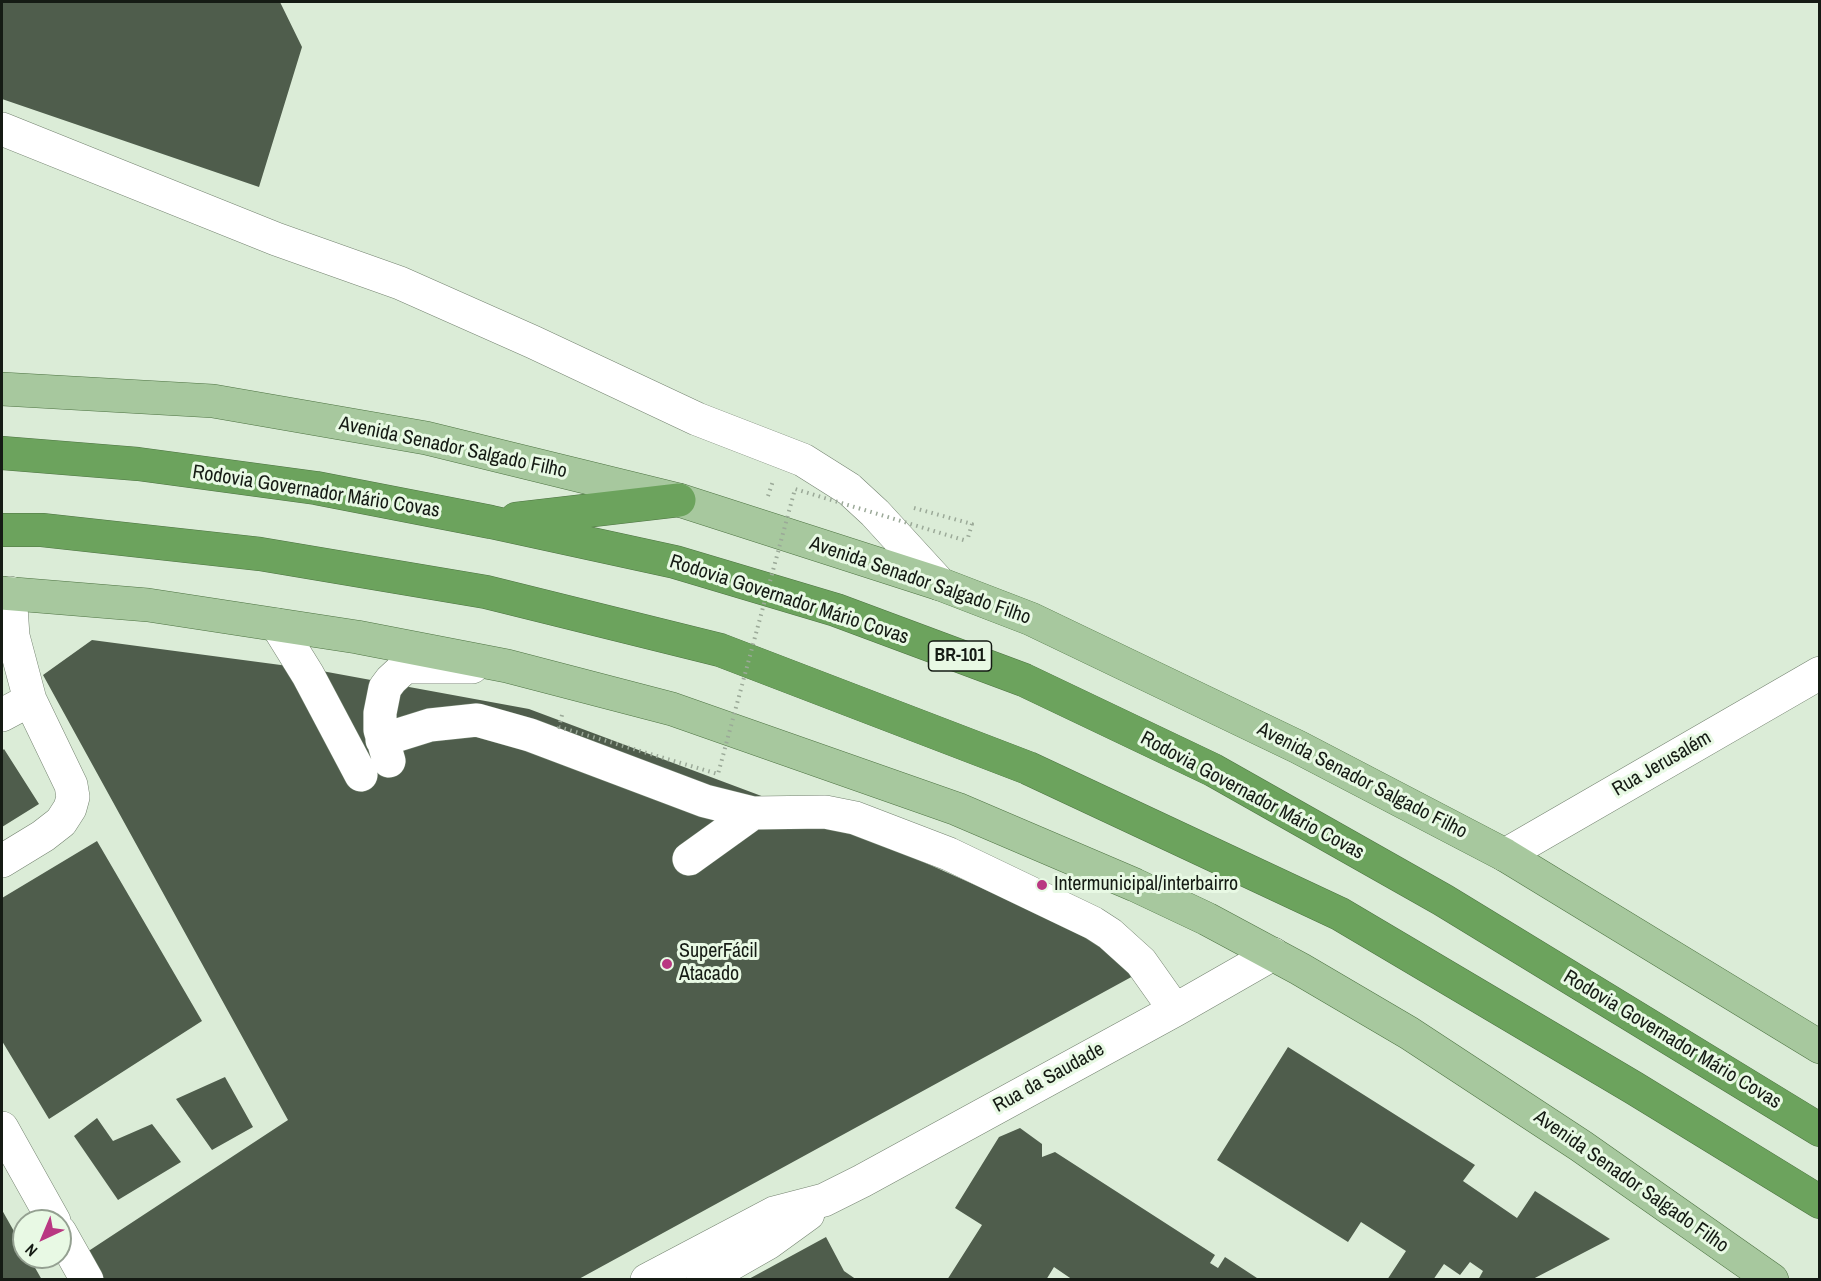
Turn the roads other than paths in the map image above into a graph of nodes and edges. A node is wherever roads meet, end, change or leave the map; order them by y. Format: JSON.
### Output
{"nodes":[{"id":1,"x":2,"y":129,"type":"edge"},
{"id":2,"x":2,"y":389,"type":"edge"},
{"id":3,"x":2,"y":453,"type":"edge"},
{"id":4,"x":679,"y":500,"type":"junction"},
{"id":5,"x":491,"y":522,"type":"junction"},
{"id":6,"x":2,"y":530,"type":"edge"},
{"id":7,"x":940,"y":584,"type":"junction"},
{"id":8,"x":6,"y":593,"type":"edge"},
{"id":9,"x":277,"y":625,"type":"junction"},
{"id":10,"x":507,"y":666,"type":"junction"},
{"id":11,"x":1820,"y":673,"type":"edge"},
{"id":12,"x":30,"y":700,"type":"junction"},
{"id":13,"x":2,"y":715,"type":"edge"},
{"id":14,"x":377,"y":759,"type":"junction"},
{"id":15,"x":753,"y":813,"type":"junction"},
{"id":16,"x":1505,"y":855,"type":"junction"},
{"id":17,"x":689,"y":859,"type":"dead end"},
{"id":18,"x":2,"y":861,"type":"edge"},
{"id":19,"x":1273,"y":954,"type":"junction"},
{"id":20,"x":1175,"y":1011,"type":"junction"},
{"id":21,"x":1820,"y":1047,"type":"edge"},
{"id":22,"x":2,"y":1128,"type":"edge"},
{"id":23,"x":1820,"y":1130,"type":"edge"},
{"id":24,"x":824,"y":1200,"type":"junction"},
{"id":25,"x":1820,"y":1202,"type":"edge"},
{"id":26,"x":47,"y":1209,"type":"edge"},
{"id":27,"x":72,"y":1253,"type":"edge"},
{"id":28,"x":87,"y":1280,"type":"edge"},
{"id":29,"x":646,"y":1280,"type":"edge"},
{"id":30,"x":703,"y":1280,"type":"edge"},
{"id":31,"x":1772,"y":1280,"type":"edge"}],
"edges":[{"from":1,"to":7,"type":"street"},
{"from":2,"to":4,"type":"main road","name":"Avenida Senador Salgado Filho"},
{"from":3,"to":5,"type":"highway","name":"Rodovia Governador Mário Covas","number":"BR-101"},
{"from":4,"to":5,"type":"highway"},
{"from":4,"to":7,"type":"main road","name":"Avenida Senador Salgado Filho"},
{"from":5,"to":23,"type":"highway","name":"Rodovia Governador Mário Covas","number":"BR-101"},
{"from":6,"to":25,"type":"highway"},
{"from":7,"to":16,"type":"main road","name":"Avenida Senador Salgado Filho"},
{"from":8,"to":9,"type":"main road","name":"Avenida Senador Salgado Filho"},
{"from":8,"to":12,"type":"street"},
{"from":9,"to":10,"type":"main road","name":"Avenida Senador Salgado Filho"},
{"from":9,"to":14,"type":"street"},
{"from":10,"to":14,"type":"street"},
{"from":10,"to":19,"type":"main road","name":"Avenida Senador Salgado Filho"},
{"from":11,"to":16,"type":"street","name":"Rua Jerusalém"},
{"from":12,"to":13,"type":"street"},
{"from":12,"to":18,"type":"street"},
{"from":14,"to":15,"type":"street"},
{"from":15,"to":17,"type":"street"},
{"from":15,"to":20,"type":"street"},
{"from":16,"to":21,"type":"main road","name":"Avenida Senador Salgado Filho"},
{"from":19,"to":20,"type":"street","name":"Rua da Saudade"},
{"from":19,"to":31,"type":"main road","name":"Avenida Senador Salgado Filho"},
{"from":20,"to":24,"type":"street","name":"Rua da Saudade"},
{"from":22,"to":26,"type":"street"},
{"from":24,"to":29,"type":"street","name":"Rua da Saudade"},
{"from":24,"to":30,"type":"street","name":"Rua da Saudade"},
{"from":27,"to":28,"type":"street"}]}
